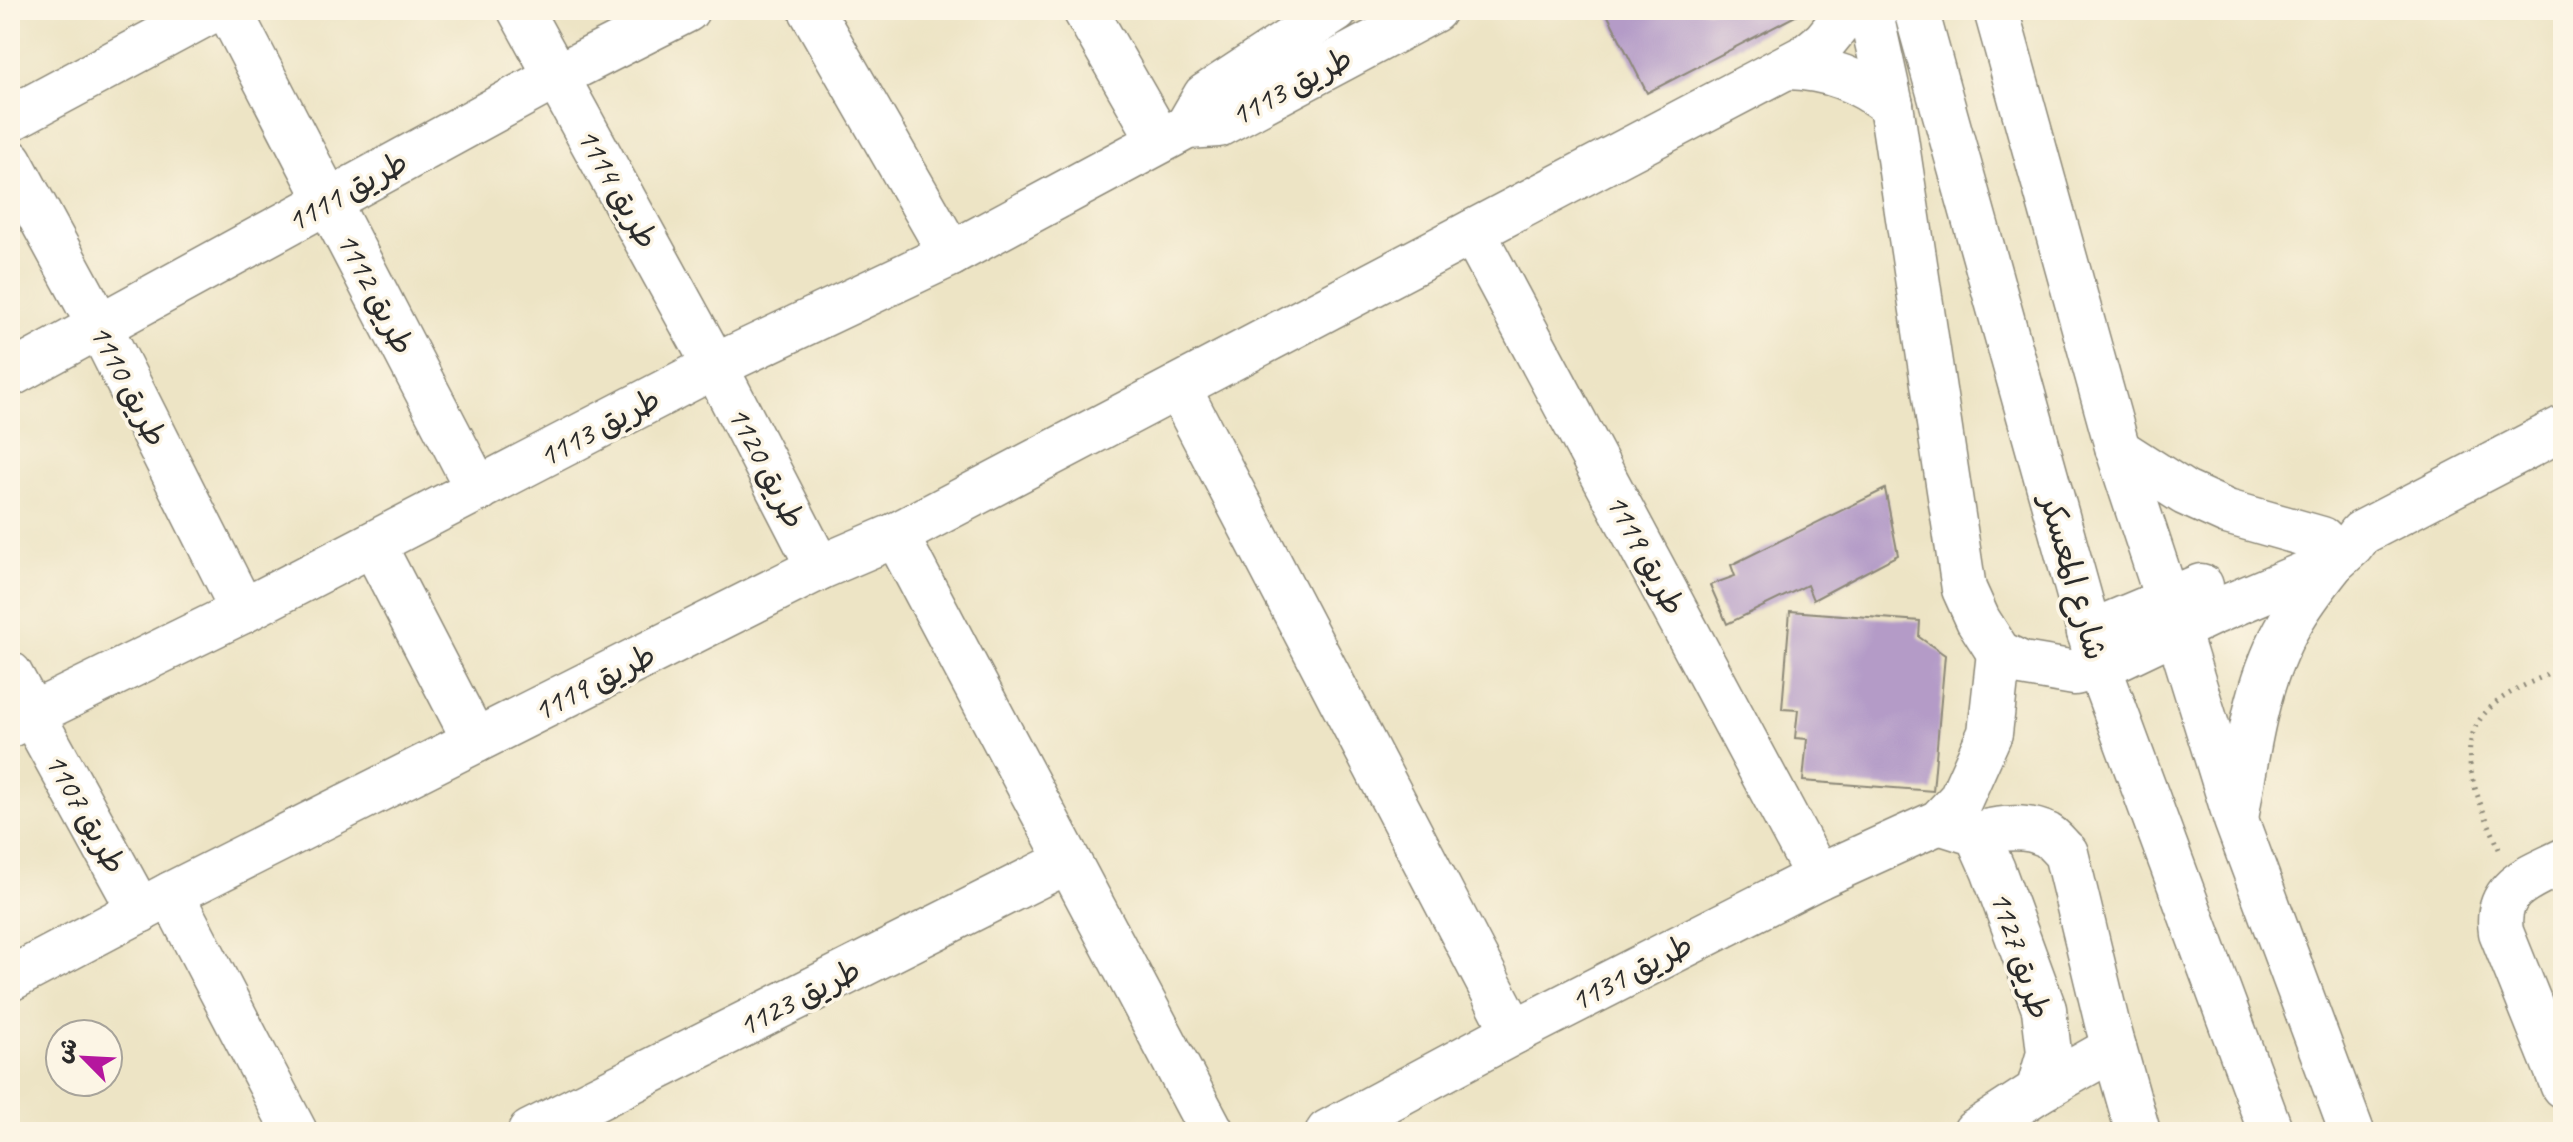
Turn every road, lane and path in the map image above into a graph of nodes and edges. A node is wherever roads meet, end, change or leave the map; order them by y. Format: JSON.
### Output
{"nodes":[{"id":1,"x":213,"y":10,"type":"edge"},
{"id":2,"x":229,"y":10,"type":"edge"},
{"id":3,"x":520,"y":10,"type":"edge"},
{"id":4,"x":687,"y":10,"type":"edge"},
{"id":5,"x":811,"y":10,"type":"edge"},
{"id":6,"x":1085,"y":10,"type":"edge"},
{"id":7,"x":1336,"y":10,"type":"edge"},
{"id":8,"x":1850,"y":10,"type":"edge"},
{"id":9,"x":1870,"y":10,"type":"edge"},
{"id":10,"x":1916,"y":10,"type":"edge"},
{"id":11,"x":1996,"y":10,"type":"edge"},
{"id":12,"x":1425,"y":12,"type":"edge"},
{"id":13,"x":1787,"y":67,"type":"junction"},
{"id":14,"x":557,"y":76,"type":"junction"},
{"id":15,"x":1891,"y":105,"type":"junction"},
{"id":16,"x":10,"y":119,"type":"edge"},
{"id":17,"x":1173,"y":134,"type":"junction"},
{"id":18,"x":10,"y":161,"type":"edge"},
{"id":19,"x":329,"y":201,"type":"junction"},
{"id":20,"x":1473,"y":232,"type":"junction"},
{"id":21,"x":951,"y":254,"type":"junction"},
{"id":22,"x":99,"y":325,"type":"junction"},
{"id":23,"x":715,"y":366,"type":"junction"},
{"id":24,"x":10,"y":375,"type":"edge"},
{"id":25,"x":1178,"y":387,"type":"junction"},
{"id":26,"x":2563,"y":428,"type":"edge"},
{"id":27,"x":2118,"y":450,"type":"junction"},
{"id":28,"x":478,"y":490,"type":"junction"},
{"id":29,"x":896,"y":535,"type":"junction"},
{"id":30,"x":373,"y":544,"type":"junction"},
{"id":31,"x":2339,"y":544,"type":"junction"},
{"id":32,"x":819,"y":568,"type":"junction"},
{"id":33,"x":243,"y":611,"type":"junction"},
{"id":34,"x":2172,"y":614,"type":"junction"},
{"id":35,"x":2094,"y":650,"type":"junction"},
{"id":36,"x":1999,"y":653,"type":"junction"},
{"id":37,"x":2563,"y":667,"type":"edge"},
{"id":38,"x":10,"y":674,"type":"edge"},
{"id":39,"x":21,"y":720,"type":"edge"},
{"id":40,"x":475,"y":741,"type":"junction"},
{"id":41,"x":2236,"y":820,"type":"junction"},
{"id":42,"x":1958,"y":828,"type":"junction"},
{"id":43,"x":1068,"y":861,"type":"junction"},
{"id":44,"x":2563,"y":861,"type":"edge"},
{"id":45,"x":1818,"y":877,"type":"junction"},
{"id":46,"x":2514,"y":887,"type":"junction"},
{"id":47,"x":155,"y":902,"type":"junction"},
{"id":48,"x":10,"y":979,"type":"edge"},
{"id":49,"x":1514,"y":1032,"type":"junction"},
{"id":50,"x":2114,"y":1048,"type":"junction"},
{"id":51,"x":2563,"y":1086,"type":"edge"},
{"id":52,"x":2038,"y":1091,"type":"junction"},
{"id":53,"x":295,"y":1132,"type":"edge"},
{"id":54,"x":530,"y":1132,"type":"edge"},
{"id":55,"x":1212,"y":1132,"type":"edge"},
{"id":56,"x":1328,"y":1132,"type":"edge"},
{"id":57,"x":1975,"y":1132,"type":"edge"},
{"id":58,"x":2138,"y":1132,"type":"edge"},
{"id":59,"x":2271,"y":1132,"type":"edge"},
{"id":60,"x":2352,"y":1132,"type":"edge"}],
"edges":[{"from":1,"to":16,"type":"street"},
{"from":2,"to":19,"type":"street","name":"طريق 1112"},
{"from":3,"to":14,"type":"street","name":"طريق 1114"},
{"from":4,"to":14,"type":"street","name":"طريق 1111"},
{"from":5,"to":21,"type":"street"},
{"from":6,"to":17,"type":"street"},
{"from":7,"to":17,"type":"street","name":"طريق 1113"},
{"from":8,"to":13,"type":"street","name":"طريق 1119"},
{"from":9,"to":15,"type":"street"},
{"from":10,"to":35,"type":"street","name":"شارع المعسكر"},
{"from":11,"to":27,"type":"street"},
{"from":12,"to":17,"type":"street","name":"طريق 1113"},
{"from":13,"to":15,"type":"street"},
{"from":13,"to":20,"type":"street","name":"طريق 1119"},
{"from":14,"to":19,"type":"street","name":"طريق 1111"},
{"from":14,"to":23,"type":"street","name":"طريق 1114"},
{"from":15,"to":36,"type":"street"},
{"from":17,"to":21,"type":"street","name":"طريق 1113"},
{"from":18,"to":22,"type":"street","name":"طريق 1110"},
{"from":19,"to":22,"type":"street","name":"طريق 1111"},
{"from":19,"to":28,"type":"street","name":"طريق 1112"},
{"from":20,"to":25,"type":"street","name":"طريق 1119"},
{"from":20,"to":45,"type":"street","name":"طريق 1119"},
{"from":21,"to":23,"type":"street","name":"طريق 1113"},
{"from":22,"to":24,"type":"street","name":"طريق 1111"},
{"from":22,"to":33,"type":"street","name":"طريق 1110"},
{"from":23,"to":28,"type":"street","name":"طريق 1113"},
{"from":23,"to":32,"type":"street","name":"طريق 1120"},
{"from":25,"to":29,"type":"street","name":"طريق 1119"},
{"from":25,"to":49,"type":"street"},
{"from":26,"to":31,"type":"street"},
{"from":27,"to":31,"type":"street"},
{"from":27,"to":34,"type":"street"},
{"from":28,"to":30,"type":"street","name":"طريق 1113"},
{"from":29,"to":32,"type":"street","name":"طريق 1119"},
{"from":29,"to":43,"type":"street"},
{"from":30,"to":33,"type":"street","name":"طريق 1113"},
{"from":30,"to":40,"type":"street"},
{"from":31,"to":34,"type":"street"},
{"from":31,"to":41,"type":"street"},
{"from":32,"to":40,"type":"street","name":"طريق 1119"},
{"from":33,"to":39,"type":"street","name":"طريق 1113"},
{"from":34,"to":35,"type":"street"},
{"from":34,"to":41,"type":"street"},
{"from":35,"to":36,"type":"street"},
{"from":35,"to":59,"type":"street","name":"شارع المعسكر"},
{"from":36,"to":42,"type":"street"},
{"from":37,"to":46,"type":"path"},
{"from":38,"to":39,"type":"street","name":"طريق 1107"},
{"from":39,"to":47,"type":"street","name":"طريق 1107"},
{"from":40,"to":47,"type":"street","name":"طريق 1119"},
{"from":41,"to":60,"type":"street"},
{"from":42,"to":45,"type":"street","name":"طريق 1131"},
{"from":42,"to":50,"type":"street"},
{"from":42,"to":52,"type":"street","name":"طريق 1127"},
{"from":43,"to":54,"type":"street","name":"طريق 1123"},
{"from":43,"to":55,"type":"street"},
{"from":44,"to":46,"type":"street"},
{"from":45,"to":49,"type":"street","name":"طريق 1131"},
{"from":46,"to":51,"type":"street"},
{"from":47,"to":48,"type":"street","name":"طريق 1119"},
{"from":47,"to":53,"type":"street"},
{"from":49,"to":56,"type":"street","name":"طريق 1131"},
{"from":50,"to":52,"type":"street"},
{"from":50,"to":58,"type":"street"},
{"from":52,"to":57,"type":"street"}]}
